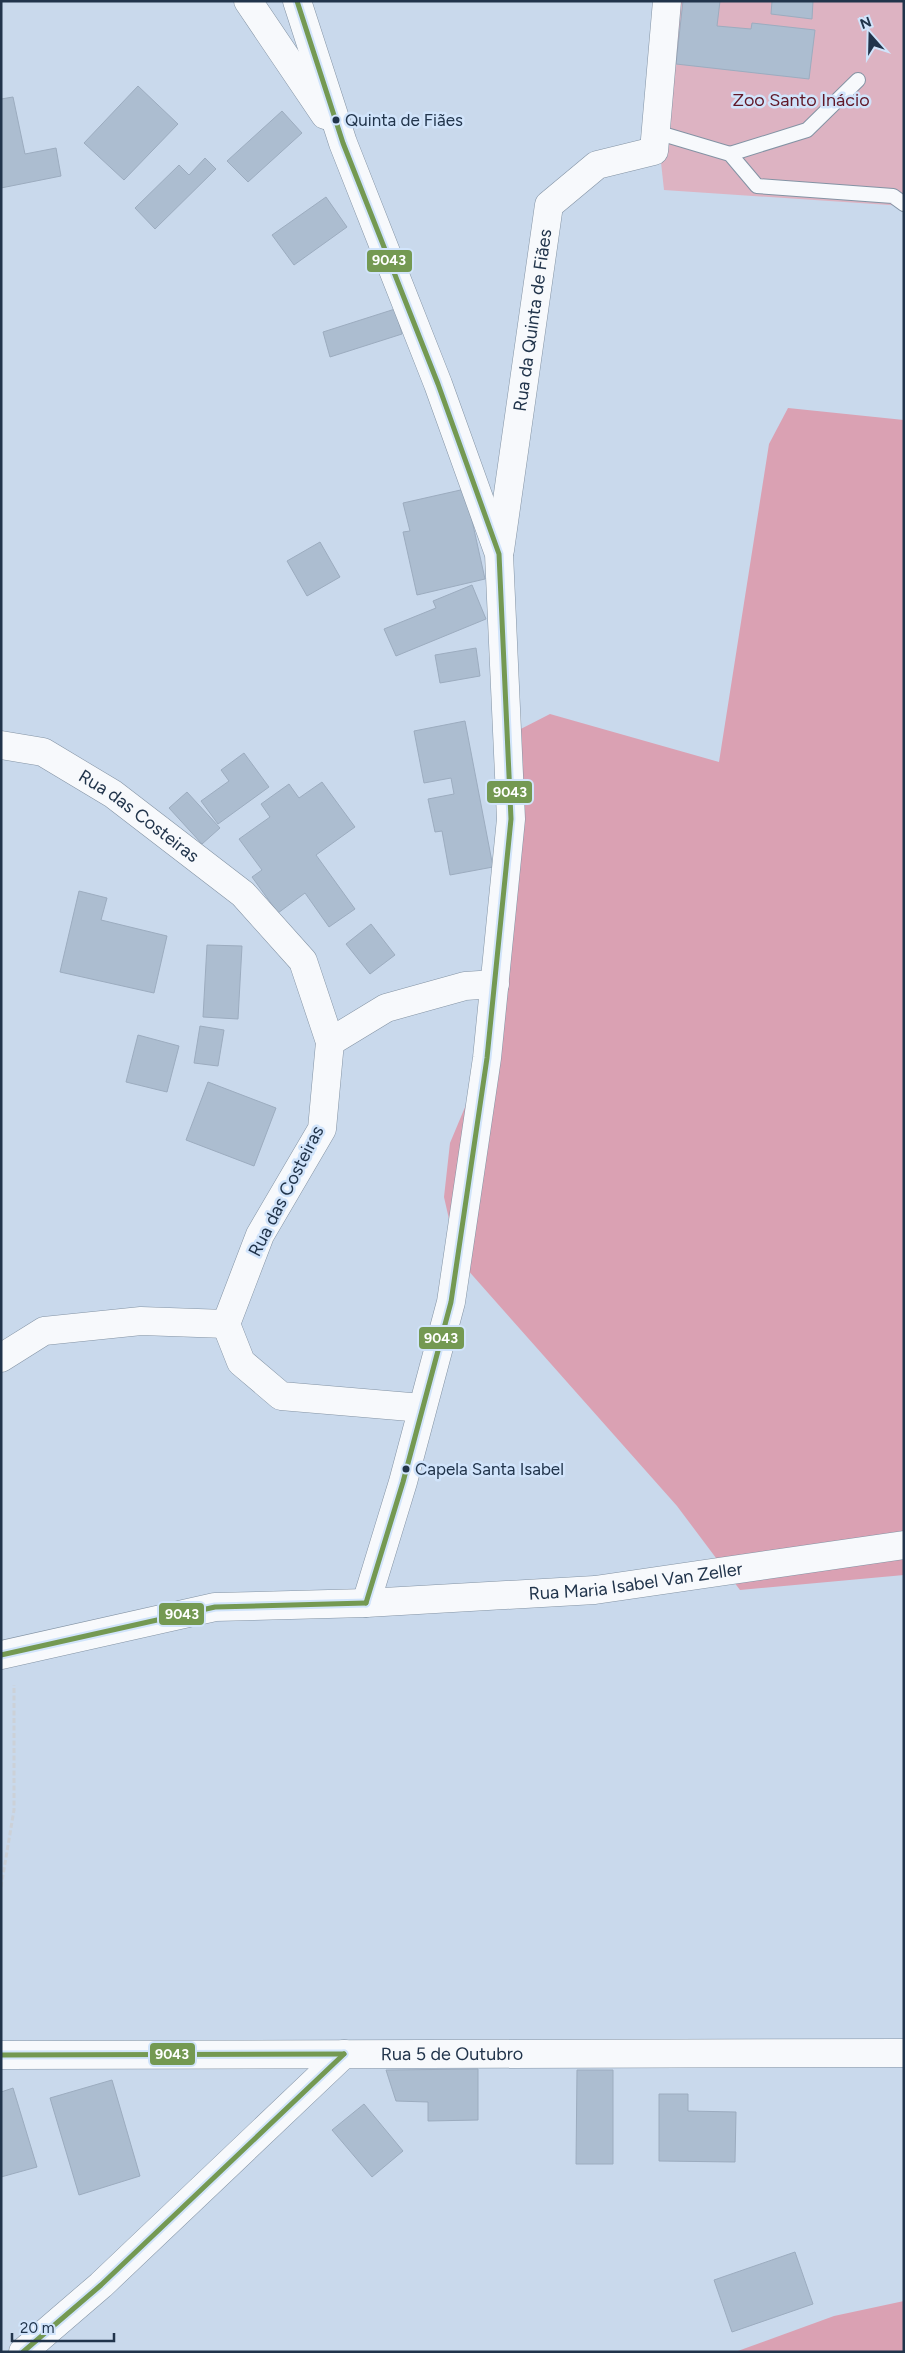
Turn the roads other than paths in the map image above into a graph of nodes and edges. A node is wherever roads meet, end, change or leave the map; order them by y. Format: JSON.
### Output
{"nodes":[{"id":1,"x":248,"y":1,"type":"edge"},
{"id":2,"x":297,"y":1,"type":"edge"},
{"id":3,"x":667,"y":1,"type":"edge"},
{"id":4,"x":858,"y":80,"type":"dead end"},
{"id":5,"x":655,"y":141,"type":"junction"},
{"id":6,"x":344,"y":143,"type":"junction"},
{"id":7,"x":730,"y":154,"type":"junction"},
{"id":8,"x":904,"y":204,"type":"edge"},
{"id":9,"x":499,"y":554,"type":"junction"},
{"id":10,"x":1,"y":745,"type":"edge"},
{"id":11,"x":495,"y":984,"type":"junction"},
{"id":12,"x":330,"y":1042,"type":"junction"},
{"id":13,"x":226,"y":1324,"type":"junction"},
{"id":14,"x":1,"y":1358,"type":"edge"},
{"id":15,"x":422,"y":1408,"type":"junction"},
{"id":16,"x":904,"y":1545,"type":"edge"},
{"id":17,"x":366,"y":1603,"type":"junction"},
{"id":18,"x":8,"y":1653,"type":"edge"},
{"id":19,"x":904,"y":2053,"type":"edge"},
{"id":20,"x":344,"y":2054,"type":"junction"},
{"id":21,"x":1,"y":2055,"type":"edge"},
{"id":22,"x":23,"y":2352,"type":"edge"}],
"edges":[{"from":1,"to":6,"type":"street"},
{"from":2,"to":6,"type":"street"},
{"from":3,"to":5,"type":"street"},
{"from":4,"to":7,"type":"lane"},
{"from":5,"to":7,"type":"lane"},
{"from":5,"to":9,"type":"street","name":"Rua da Quinta de Fiães"},
{"from":6,"to":9,"type":"street"},
{"from":7,"to":8,"type":"lane"},
{"from":9,"to":11,"type":"street"},
{"from":10,"to":12,"type":"street","name":"Rua das Costeiras"},
{"from":11,"to":12,"type":"street"},
{"from":11,"to":15,"type":"street"},
{"from":12,"to":13,"type":"street","name":"Rua das Costeiras"},
{"from":13,"to":14,"type":"street"},
{"from":13,"to":15,"type":"street"},
{"from":15,"to":17,"type":"street"},
{"from":16,"to":17,"type":"street","name":"Rua Maria Isabel Van Zeller"},
{"from":17,"to":18,"type":"street","name":"Rua Maria Isabel Van Zeller"},
{"from":19,"to":20,"type":"street","name":"Rua 5 de Outubro"},
{"from":20,"to":21,"type":"street","name":"Rua 5 de Outubro"},
{"from":20,"to":22,"type":"street"}]}
